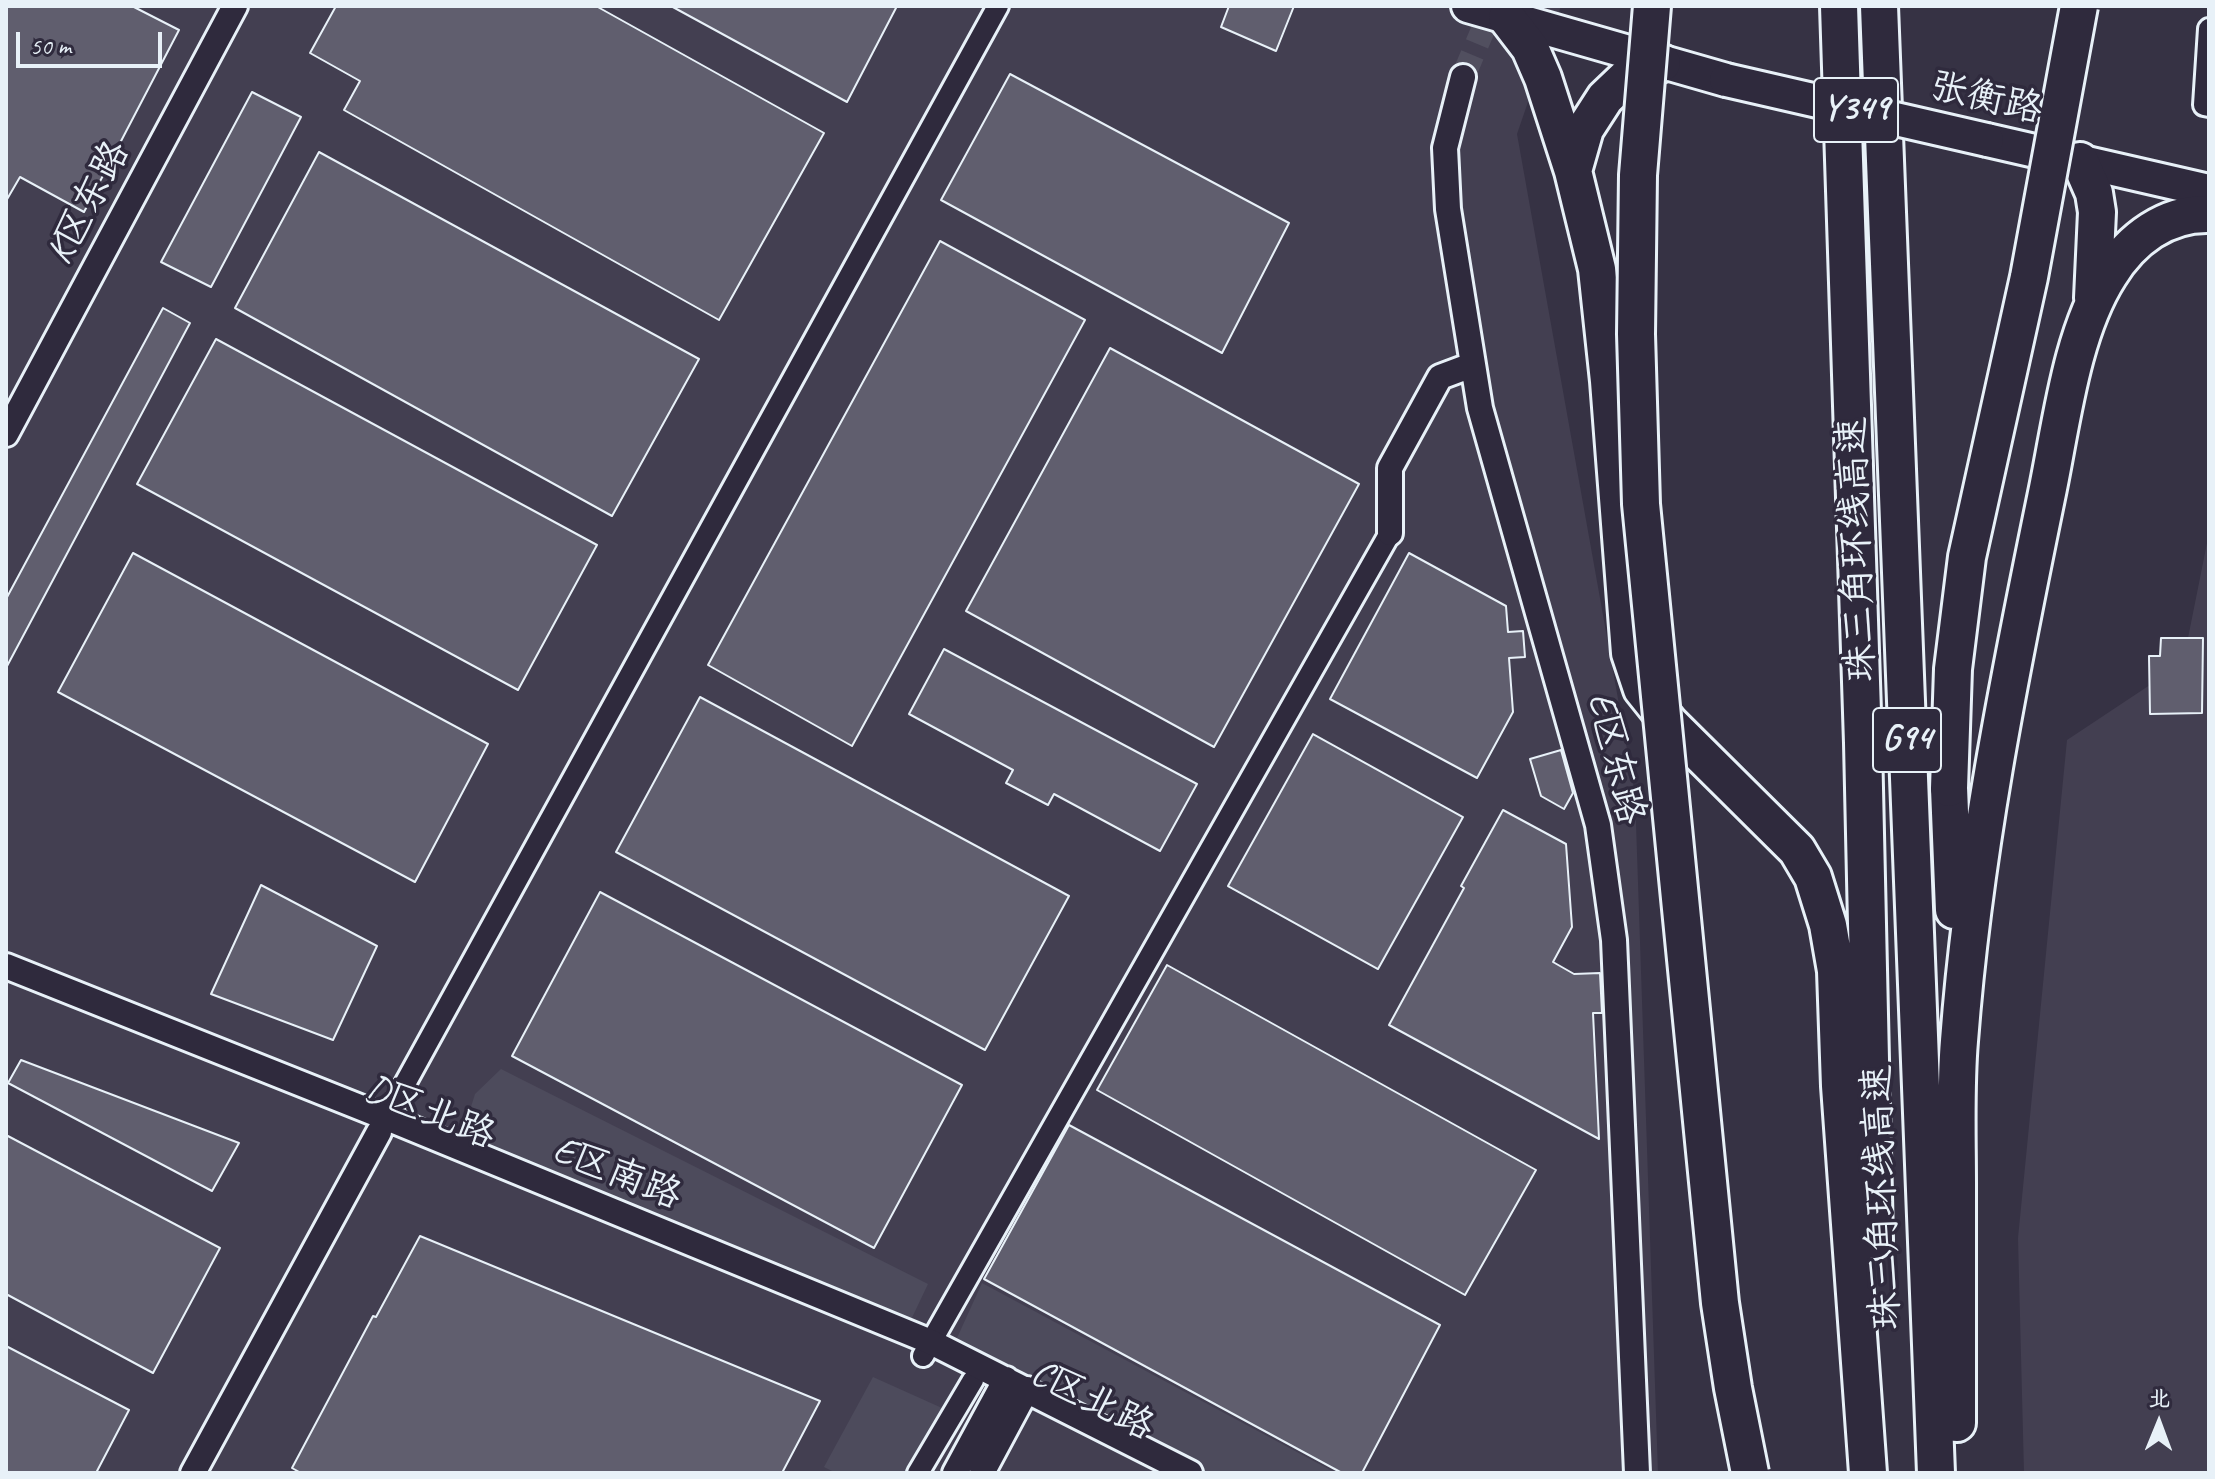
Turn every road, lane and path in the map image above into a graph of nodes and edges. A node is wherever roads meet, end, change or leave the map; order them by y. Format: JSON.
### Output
{"nodes":[{"id":1,"x":235,"y":6,"type":"edge"},
{"id":2,"x":998,"y":6,"type":"edge"},
{"id":3,"x":1468,"y":6,"type":"edge"},
{"id":4,"x":1652,"y":6,"type":"edge"},
{"id":5,"x":1839,"y":6,"type":"edge"},
{"id":6,"x":1879,"y":6,"type":"edge"},
{"id":7,"x":2079,"y":6,"type":"edge"},
{"id":8,"x":1507,"y":18,"type":"junction"},
{"id":9,"x":2209,"y":29,"type":"edge"},
{"id":10,"x":1662,"y":63,"type":"junction"},
{"id":11,"x":1463,"y":77,"type":"tunnel mouth"},
{"id":12,"x":2209,"y":106,"type":"edge"},
{"id":13,"x":2080,"y":161,"type":"junction"},
{"id":14,"x":1573,"y":171,"type":"junction"},
{"id":15,"x":2209,"y":191,"type":"edge"},
{"id":16,"x":2209,"y":214,"type":"edge"},
{"id":17,"x":2092,"y":308,"type":"junction"},
{"id":18,"x":1472,"y":365,"type":"junction"},
{"id":19,"x":6,"y":434,"type":"edge"},
{"id":20,"x":1390,"y":533,"type":"joint"},
{"id":21,"x":6,"y":966,"type":"edge"},
{"id":22,"x":6,"y":983,"type":"edge"},
{"id":23,"x":1959,"y":1044,"type":"junction"},
{"id":24,"x":382,"y":1126,"type":"junction"},
{"id":25,"x":927,"y":1349,"type":"junction"},
{"id":26,"x":973,"y":1380,"type":"junction"},
{"id":27,"x":1013,"y":1391,"type":"junction"},
{"id":28,"x":193,"y":1473,"type":"edge"},
{"id":29,"x":918,"y":1473,"type":"edge"},
{"id":30,"x":955,"y":1473,"type":"edge"},
{"id":31,"x":982,"y":1473,"type":"edge"},
{"id":32,"x":1153,"y":1473,"type":"edge"},
{"id":33,"x":1190,"y":1473,"type":"edge"},
{"id":34,"x":1637,"y":1473,"type":"edge"},
{"id":35,"x":1750,"y":1473,"type":"edge"},
{"id":36,"x":1868,"y":1473,"type":"edge"},
{"id":37,"x":1879,"y":1473,"type":"edge"},
{"id":38,"x":1936,"y":1473,"type":"edge"},
{"id":39,"x":1957,"y":1473,"type":"edge"}],
"edges":[{"from":1,"to":19,"type":"street","name":"K区东路"},
{"from":2,"to":24,"type":"street"},
{"from":3,"to":8,"type":"main road","name":"张衡路"},
{"from":4,"to":35,"type":"highway","bridge":true},
{"from":5,"to":37,"type":"highway","name":"珠三角环线高速","number":"G94"},
{"from":6,"to":38,"type":"highway","name":"珠三角环线高速","number":"G94"},
{"from":7,"to":23,"type":"highway","bridge":true},
{"from":8,"to":10,"type":"main road","name":"张衡路"},
{"from":8,"to":14,"type":"highway"},
{"from":9,"to":12,"type":"street"},
{"from":10,"to":13,"type":"main road","name":"张衡路","number":"Y349","bridge":true},
{"from":10,"to":14,"type":"highway"},
{"from":11,"to":18,"type":"street","name":"E区东路"},
{"from":13,"to":15,"type":"main road","name":"张衡路","number":"Y349"},
{"from":13,"to":17,"type":"highway"},
{"from":14,"to":36,"type":"highway"},
{"from":16,"to":17,"type":"highway"},
{"from":17,"to":23,"type":"highway"},
{"from":18,"to":20,"type":"street"},
{"from":18,"to":34,"type":"street","name":"E区东路"},
{"from":20,"to":25,"type":"street"},
{"from":21,"to":24,"type":"street","name":"E区南路"},
{"from":22,"to":24,"type":"street","name":"D区北路"},
{"from":23,"to":39,"type":"highway"},
{"from":24,"to":25,"type":"street","name":"E区南路"},
{"from":24,"to":28,"type":"street"},
{"from":25,"to":26,"type":"street"},
{"from":25,"to":27,"type":"street","name":"E区南路"},
{"from":26,"to":27,"type":"street"},
{"from":26,"to":29,"type":"street"},
{"from":27,"to":30,"type":"street"},
{"from":27,"to":31,"type":"street"},
{"from":27,"to":32,"type":"street","name":"C区北路"},
{"from":27,"to":33,"type":"street","name":"E区南路"}]}
